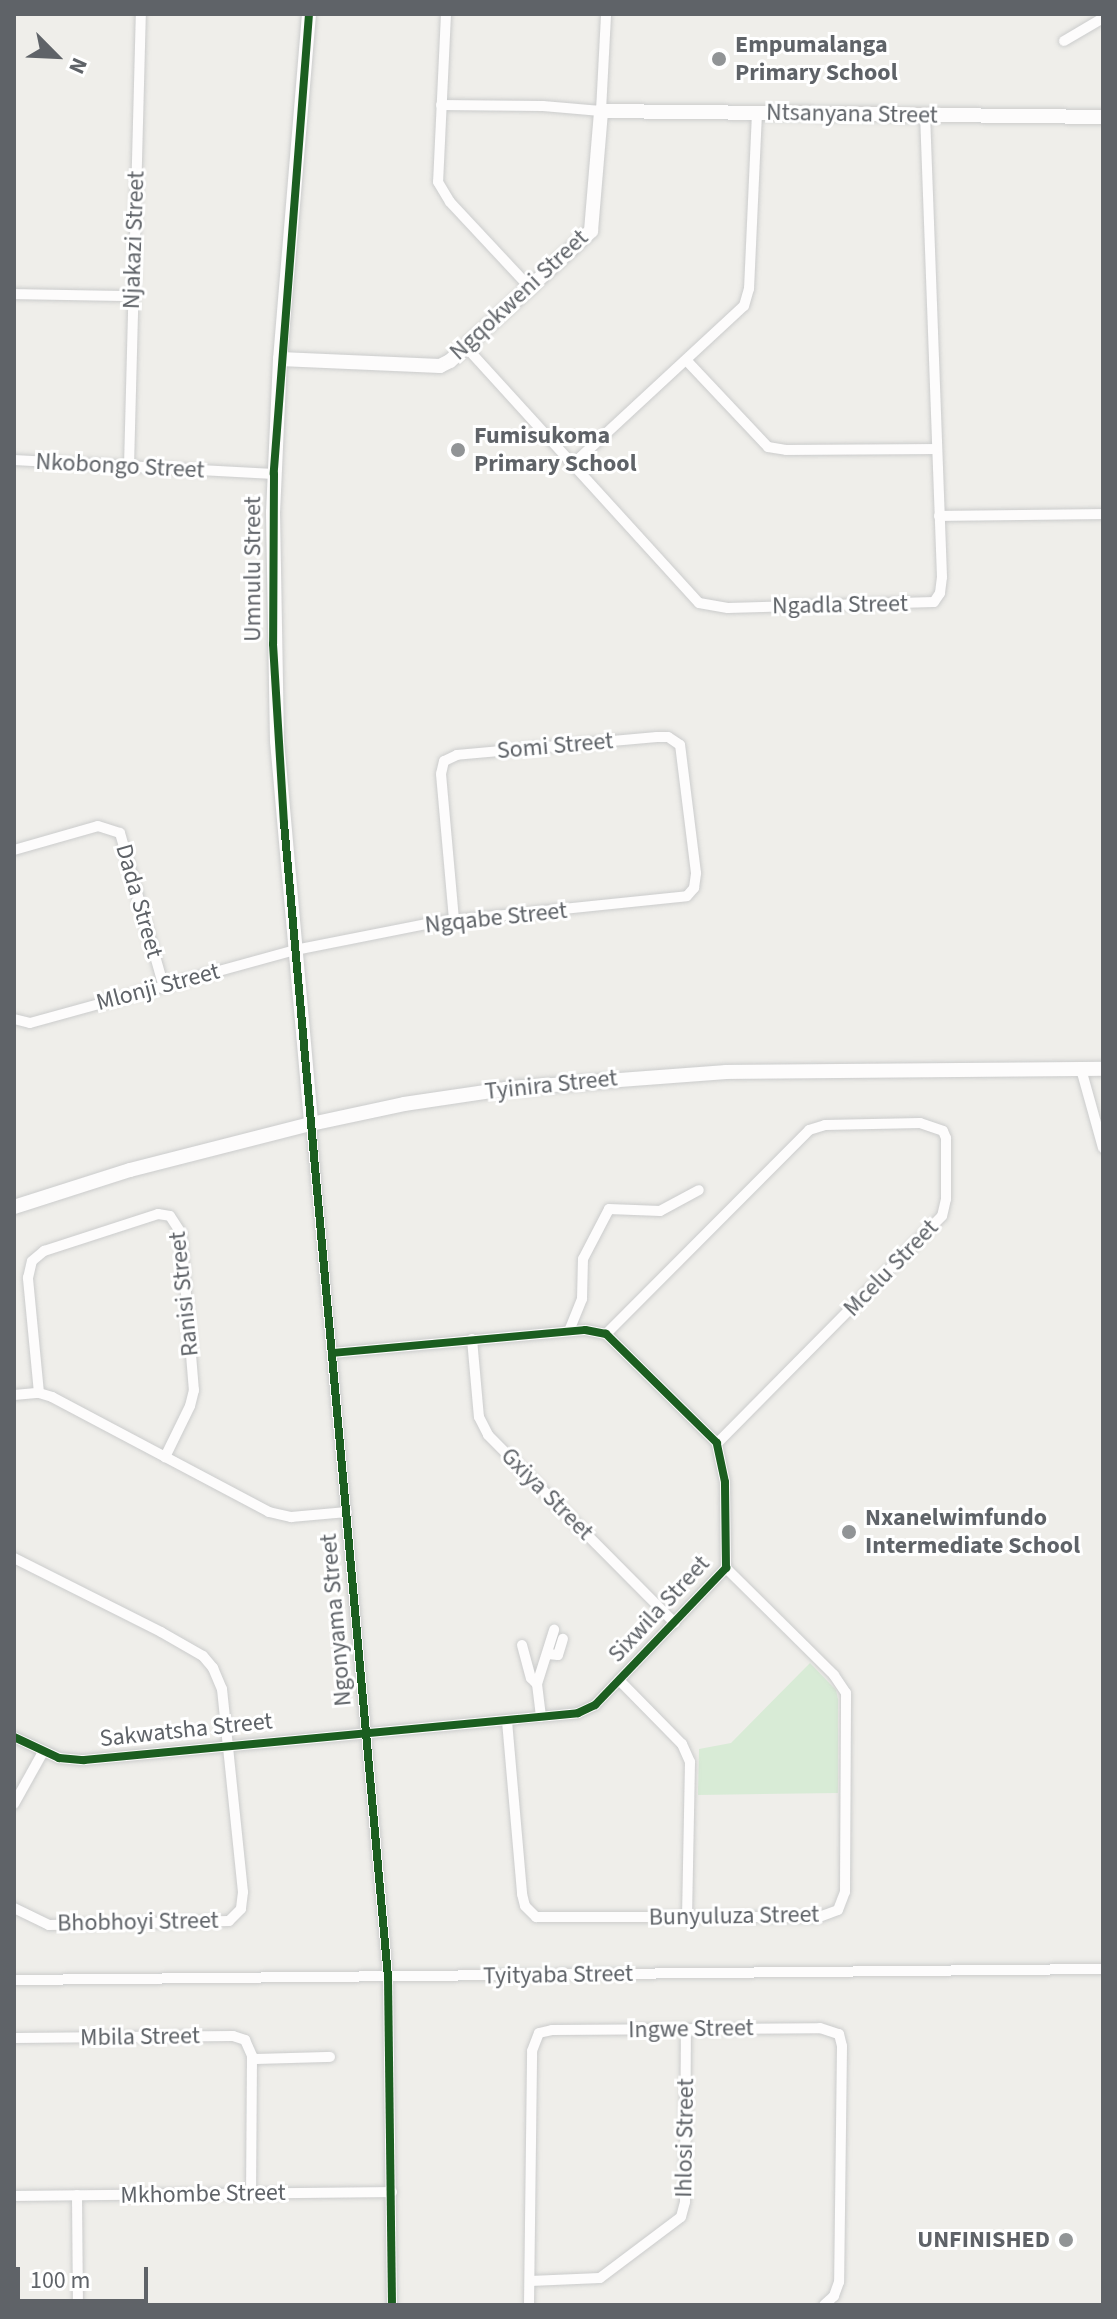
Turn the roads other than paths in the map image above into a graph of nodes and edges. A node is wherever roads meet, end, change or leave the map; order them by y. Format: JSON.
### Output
{"nodes":[{"id":1,"x":141,"y":14,"type":"edge"},
{"id":2,"x":309,"y":14,"type":"edge"},
{"id":3,"x":446,"y":14,"type":"edge"},
{"id":4,"x":606,"y":14,"type":"edge"},
{"id":5,"x":1103,"y":18,"type":"edge"},
{"id":6,"x":1064,"y":41,"type":"dead end"},
{"id":7,"x":441,"y":105,"type":"junction"},
{"id":8,"x":601,"y":111,"type":"junction"},
{"id":9,"x":757,"y":113,"type":"junction"},
{"id":10,"x":925,"y":115,"type":"junction"},
{"id":11,"x":1103,"y":117,"type":"edge"},
{"id":12,"x":531,"y":289,"type":"junction"},
{"id":13,"x":14,"y":294,"type":"edge"},
{"id":14,"x":132,"y":296,"type":"junction"},
{"id":15,"x":466,"y":347,"type":"junction"},
{"id":16,"x":280,"y":359,"type":"junction"},
{"id":17,"x":687,"y":361,"type":"junction"},
{"id":18,"x":935,"y":449,"type":"junction"},
{"id":19,"x":14,"y":460,"type":"edge"},
{"id":20,"x":572,"y":465,"type":"junction"},
{"id":21,"x":129,"y":466,"type":"junction"},
{"id":22,"x":274,"y":474,"type":"junction"},
{"id":23,"x":1103,"y":514,"type":"edge"},
{"id":24,"x":939,"y":516,"type":"junction"},
{"id":25,"x":14,"y":850,"type":"edge"},
{"id":26,"x":694,"y":888,"type":"joint"},
{"id":27,"x":454,"y":919,"type":"junction"},
{"id":28,"x":295,"y":950,"type":"junction"},
{"id":29,"x":163,"y":984,"type":"junction"},
{"id":30,"x":18,"y":1021,"type":"edge"},
{"id":31,"x":1081,"y":1069,"type":"junction"},
{"id":32,"x":1103,"y":1069,"type":"edge"},
{"id":33,"x":311,"y":1124,"type":"junction"},
{"id":34,"x":1103,"y":1148,"type":"edge"},
{"id":35,"x":699,"y":1190,"type":"dead end"},
{"id":36,"x":14,"y":1207,"type":"edge"},
{"id":37,"x":569,"y":1331,"type":"junction"},
{"id":38,"x":606,"y":1334,"type":"junction"},
{"id":39,"x":472,"y":1339,"type":"junction"},
{"id":40,"x":332,"y":1353,"type":"junction"},
{"id":41,"x":39,"y":1393,"type":"junction"},
{"id":42,"x":14,"y":1395,"type":"edge"},
{"id":43,"x":717,"y":1443,"type":"junction"},
{"id":44,"x":165,"y":1457,"type":"junction"},
{"id":45,"x":347,"y":1512,"type":"junction"},
{"id":46,"x":14,"y":1558,"type":"edge"},
{"id":47,"x":726,"y":1568,"type":"junction"},
{"id":48,"x":675,"y":1623,"type":"junction"},
{"id":49,"x":554,"y":1630,"type":"dead end"},
{"id":50,"x":563,"y":1639,"type":"dead end"},
{"id":51,"x":522,"y":1645,"type":"dead end"},
{"id":52,"x":548,"y":1654,"type":"junction"},
{"id":53,"x":619,"y":1680,"type":"junction"},
{"id":54,"x":537,"y":1684,"type":"junction"},
{"id":55,"x":541,"y":1717,"type":"junction"},
{"id":56,"x":507,"y":1721,"type":"junction"},
{"id":57,"x":366,"y":1734,"type":"junction"},
{"id":58,"x":14,"y":1737,"type":"edge"},
{"id":59,"x":227,"y":1745,"type":"junction"},
{"id":60,"x":43,"y":1752,"type":"junction"},
{"id":61,"x":14,"y":1804,"type":"edge"},
{"id":62,"x":14,"y":1908,"type":"edge"},
{"id":63,"x":687,"y":1916,"type":"junction"},
{"id":64,"x":1103,"y":1969,"type":"edge"},
{"id":65,"x":388,"y":1977,"type":"junction"},
{"id":66,"x":14,"y":1980,"type":"edge"},
{"id":67,"x":686,"y":2030,"type":"junction"},
{"id":68,"x":14,"y":2038,"type":"edge"},
{"id":69,"x":330,"y":2057,"type":"dead end"},
{"id":70,"x":252,"y":2059,"type":"junction"},
{"id":71,"x":392,"y":2192,"type":"junction"},
{"id":72,"x":251,"y":2194,"type":"junction"},
{"id":73,"x":77,"y":2195,"type":"junction"},
{"id":74,"x":14,"y":2196,"type":"edge"},
{"id":75,"x":530,"y":2281,"type":"junction"},
{"id":76,"x":78,"y":2305,"type":"edge"},
{"id":77,"x":392,"y":2305,"type":"edge"},
{"id":78,"x":529,"y":2305,"type":"edge"},
{"id":79,"x":824,"y":2305,"type":"edge"}],
"edges":[{"from":1,"to":14,"type":"street","name":"Njakazi Street"},
{"from":2,"to":16,"type":"street","name":"Umnulu Street"},
{"from":3,"to":7,"type":"street"},
{"from":4,"to":8,"type":"street","name":"Ngqokweni Street"},
{"from":5,"to":6,"type":"street"},
{"from":7,"to":8,"type":"street"},
{"from":7,"to":12,"type":"street"},
{"from":8,"to":9,"type":"street","name":"Ntsanyana Street"},
{"from":8,"to":12,"type":"street","name":"Ngqokweni Street"},
{"from":9,"to":10,"type":"street","name":"Ntsanyana Street"},
{"from":9,"to":17,"type":"street"},
{"from":10,"to":11,"type":"street","name":"Ntsanyana Street"},
{"from":10,"to":18,"type":"street","name":"Ngadla Street"},
{"from":12,"to":15,"type":"street","name":"Ngqokweni Street"},
{"from":13,"to":14,"type":"street"},
{"from":14,"to":21,"type":"street","name":"Njakazi Street"},
{"from":15,"to":16,"type":"street","name":"Ngqokweni Street"},
{"from":15,"to":20,"type":"street","name":"Ngadla Street"},
{"from":16,"to":22,"type":"street","name":"Umnulu Street"},
{"from":17,"to":18,"type":"street"},
{"from":17,"to":20,"type":"street"},
{"from":18,"to":24,"type":"street","name":"Ngadla Street"},
{"from":19,"to":21,"type":"street","name":"Nkobongo Street"},
{"from":20,"to":24,"type":"street","name":"Ngadla Street"},
{"from":21,"to":22,"type":"street","name":"Nkobongo Street"},
{"from":22,"to":28,"type":"street","name":"Umnulu Street"},
{"from":23,"to":24,"type":"street"},
{"from":25,"to":29,"type":"street","name":"Dada Street"},
{"from":26,"to":27,"type":"street","name":"Ngqabe Street"},
{"from":26,"to":27,"type":"street","name":"Somi Street"},
{"from":27,"to":28,"type":"street","name":"Ngqabe Street"},
{"from":28,"to":29,"type":"street","name":"Mlonji Street"},
{"from":28,"to":33,"type":"street","name":"Umnulu Street"},
{"from":29,"to":30,"type":"street","name":"Mlonji Street"},
{"from":31,"to":32,"type":"street","name":"Tyinira Street"},
{"from":31,"to":33,"type":"street","name":"Tyinira Street"},
{"from":31,"to":34,"type":"street"},
{"from":33,"to":36,"type":"street","name":"Tyinira Street"},
{"from":33,"to":40,"type":"street","name":"Ngonyama Street"},
{"from":35,"to":37,"type":"street"},
{"from":37,"to":38,"type":"street"},
{"from":37,"to":39,"type":"street"},
{"from":38,"to":43,"type":"street"},
{"from":38,"to":43,"type":"street","name":"Mcelu Street"},
{"from":39,"to":40,"type":"street"},
{"from":39,"to":48,"type":"street","name":"Gxiya Street"},
{"from":40,"to":45,"type":"street","name":"Ngonyama Street"},
{"from":41,"to":42,"type":"street"},
{"from":41,"to":44,"type":"street"},
{"from":41,"to":44,"type":"street","name":"Ranisi Street"},
{"from":43,"to":47,"type":"street","name":"Sixwila Street"},
{"from":44,"to":45,"type":"street"},
{"from":45,"to":57,"type":"street","name":"Ngonyama Street"},
{"from":46,"to":59,"type":"street"},
{"from":47,"to":48,"type":"street","name":"Sixwila Street"},
{"from":47,"to":63,"type":"street","name":"Bunyuluza Street"},
{"from":48,"to":53,"type":"street","name":"Sixwila Street"},
{"from":49,"to":52,"type":"street"},
{"from":50,"to":52,"type":"street"},
{"from":51,"to":54,"type":"street"},
{"from":52,"to":54,"type":"street"},
{"from":53,"to":55,"type":"street","name":"Sixwila Street"},
{"from":53,"to":63,"type":"street"},
{"from":54,"to":55,"type":"street"},
{"from":55,"to":56,"type":"street","name":"Sixwila Street"},
{"from":56,"to":57,"type":"street","name":"Sixwila Street"},
{"from":56,"to":63,"type":"street","name":"Bunyuluza Street"},
{"from":57,"to":59,"type":"street","name":"Sakwatsha Street"},
{"from":57,"to":65,"type":"street","name":"Ngonyama Street"},
{"from":58,"to":60,"type":"street","name":"Sakwatsha Street"},
{"from":59,"to":60,"type":"street","name":"Sakwatsha Street"},
{"from":59,"to":62,"type":"street","name":"Bhobhoyi Street"},
{"from":60,"to":61,"type":"street"},
{"from":64,"to":65,"type":"street","name":"Tyityaba Street"},
{"from":65,"to":66,"type":"street","name":"Tyityaba Street"},
{"from":65,"to":71,"type":"street","name":"Ngonyama Street"},
{"from":67,"to":75,"type":"street","name":"Ihlosi Street"},
{"from":67,"to":75,"type":"street","name":"Ingwe Street"},
{"from":67,"to":79,"type":"street","name":"Ingwe Street"},
{"from":68,"to":70,"type":"street","name":"Mbila Street"},
{"from":69,"to":70,"type":"street"},
{"from":70,"to":72,"type":"street"},
{"from":71,"to":72,"type":"street","name":"Mkhombe Street"},
{"from":71,"to":77,"type":"street","name":"Ngonyama Street"},
{"from":72,"to":73,"type":"street","name":"Mkhombe Street"},
{"from":73,"to":74,"type":"street","name":"Mkhombe Street"},
{"from":73,"to":76,"type":"street"},
{"from":75,"to":78,"type":"street","name":"Ingwe Street"}]}
